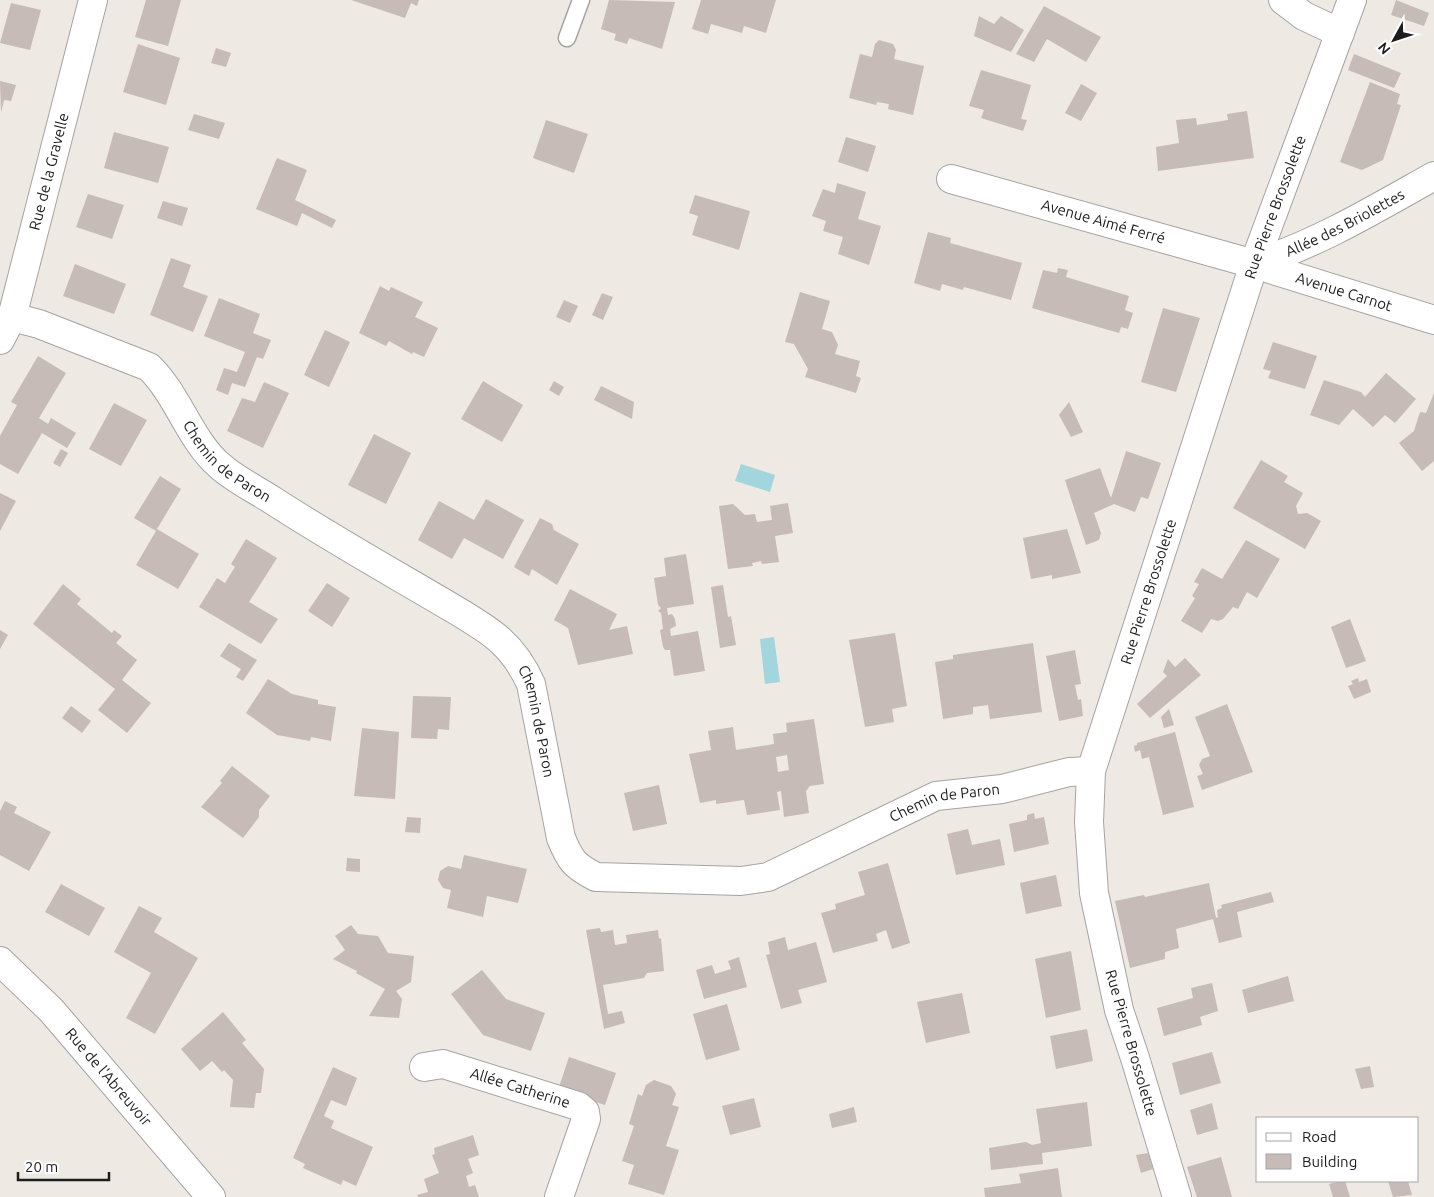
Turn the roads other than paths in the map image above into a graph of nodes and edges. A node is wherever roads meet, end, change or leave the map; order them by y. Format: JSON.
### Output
{"nodes":[{"id":1,"x":93,"y":0,"type":"edge"},
{"id":2,"x":581,"y":0,"type":"edge"},
{"id":3,"x":1283,"y":0,"type":"edge"},
{"id":4,"x":1352,"y":0,"type":"edge"},
{"id":5,"x":1340,"y":33,"type":"junction"},
{"id":6,"x":567,"y":38,"type":"dead end"},
{"id":7,"x":1434,"y":176,"type":"edge"},
{"id":8,"x":951,"y":179,"type":"dead end"},
{"id":9,"x":1254,"y":264,"type":"junction"},
{"id":10,"x":1434,"y":320,"type":"edge"},
{"id":11,"x":6,"y":328,"type":"edge"},
{"id":12,"x":1091,"y":771,"type":"junction"},
{"id":13,"x":0,"y":961,"type":"edge"},
{"id":14,"x":424,"y":1066,"type":"dead end"},
{"id":15,"x":211,"y":1197,"type":"edge"},
{"id":16,"x":559,"y":1197,"type":"edge"},
{"id":17,"x":1177,"y":1197,"type":"edge"}],
"edges":[{"from":1,"to":11,"type":"street","name":"Rue de la Gravelle"},
{"from":2,"to":6,"type":"lane"},
{"from":3,"to":5,"type":"street"},
{"from":4,"to":5,"type":"street","name":"Rue Pierre Brossolette"},
{"from":5,"to":9,"type":"street","name":"Rue Pierre Brossolette"},
{"from":7,"to":9,"type":"street","name":"Allée des Briolettes"},
{"from":8,"to":9,"type":"street","name":"Avenue Aimé Ferré"},
{"from":9,"to":10,"type":"street","name":"Avenue Carnot"},
{"from":9,"to":12,"type":"street","name":"Rue Pierre Brossolette"},
{"from":11,"to":12,"type":"street","name":"Chemin de Paron"},
{"from":12,"to":17,"type":"street","name":"Rue Pierre Brossolette"},
{"from":13,"to":15,"type":"street","name":"Rue de l'Abreuvoir"},
{"from":14,"to":16,"type":"street","name":"Allée Catherine"}]}
